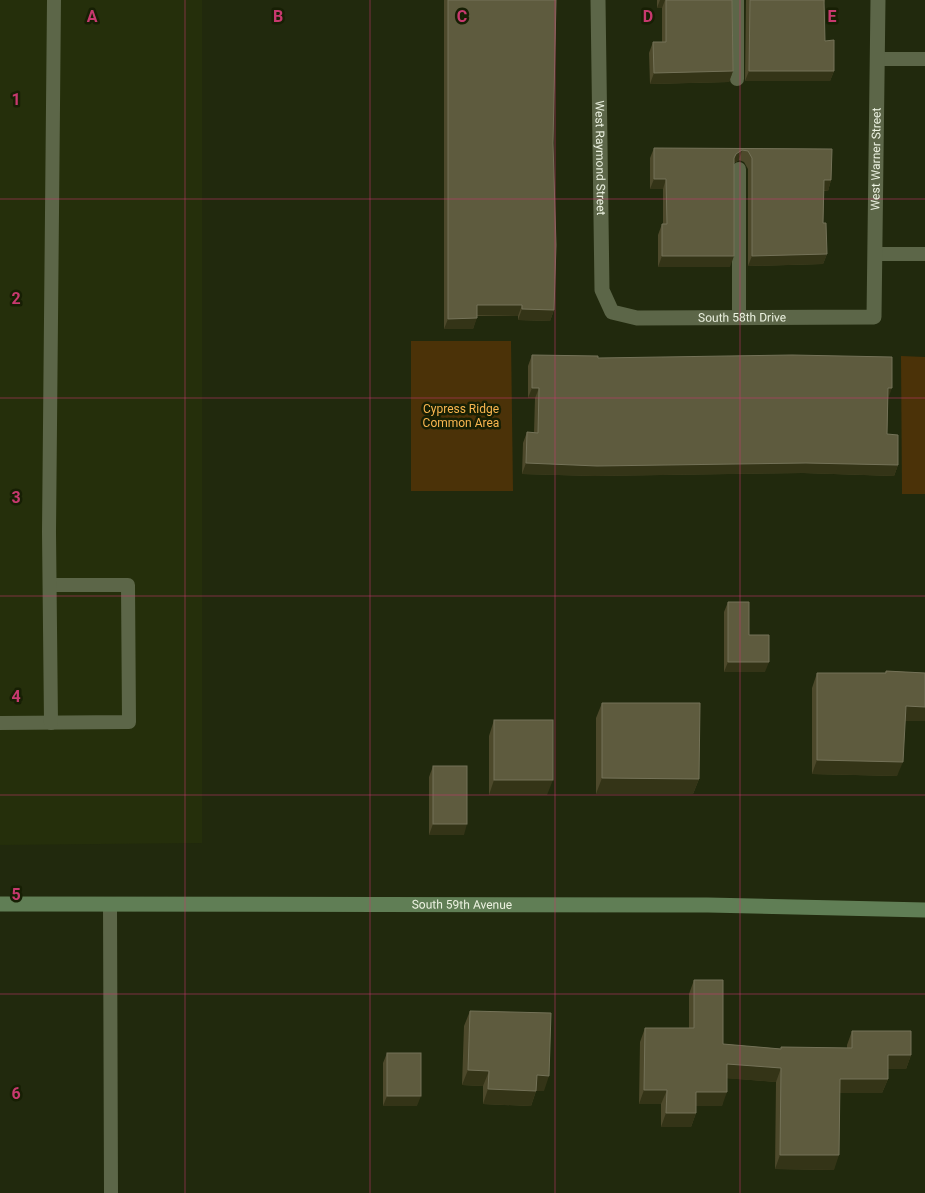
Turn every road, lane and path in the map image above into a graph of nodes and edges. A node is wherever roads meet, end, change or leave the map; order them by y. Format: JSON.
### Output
{"nodes":[{"id":1,"x":54,"y":0,"type":"edge"},
{"id":2,"x":598,"y":0,"type":"edge"},
{"id":3,"x":738,"y":0,"type":"edge"},
{"id":4,"x":878,"y":0,"type":"edge"},
{"id":5,"x":877,"y":59,"type":"junction"},
{"id":6,"x":925,"y":59,"type":"edge"},
{"id":7,"x":737,"y":78,"type":"dead end"},
{"id":8,"x":738,"y":169,"type":"dead end"},
{"id":9,"x":875,"y":254,"type":"junction"},
{"id":10,"x":925,"y":254,"type":"edge"},
{"id":11,"x":612,"y":312,"type":"joint"},
{"id":12,"x":874,"y":317,"type":"joint"},
{"id":13,"x":739,"y":318,"type":"junction"},
{"id":14,"x":50,"y":584,"type":"junction"},
{"id":15,"x":0,"y":723,"type":"edge"},
{"id":16,"x":51,"y":723,"type":"junction"},
{"id":17,"x":0,"y":904,"type":"edge"},
{"id":18,"x":110,"y":904,"type":"junction"},
{"id":19,"x":925,"y":910,"type":"edge"},
{"id":20,"x":111,"y":1193,"type":"edge"}],
"edges":[{"from":1,"to":14,"type":"lane"},
{"from":2,"to":11,"type":"street","name":"West Raymond Street"},
{"from":3,"to":7,"type":"lane"},
{"from":4,"to":5,"type":"street","name":"West Warner Street"},
{"from":5,"to":6,"type":"lane"},
{"from":5,"to":9,"type":"street","name":"West Warner Street"},
{"from":8,"to":13,"type":"lane"},
{"from":9,"to":10,"type":"lane"},
{"from":9,"to":12,"type":"street","name":"West Warner Street"},
{"from":11,"to":13,"type":"street","name":"South 58th Drive"},
{"from":12,"to":13,"type":"street","name":"South 58th Drive"},
{"from":14,"to":16,"type":"lane"},
{"from":14,"to":16,"type":"lane"},
{"from":15,"to":16,"type":"lane"},
{"from":17,"to":18,"type":"main road","name":"South 59th Avenue"},
{"from":18,"to":19,"type":"main road","name":"South 59th Avenue"},
{"from":18,"to":20,"type":"lane"}]}
